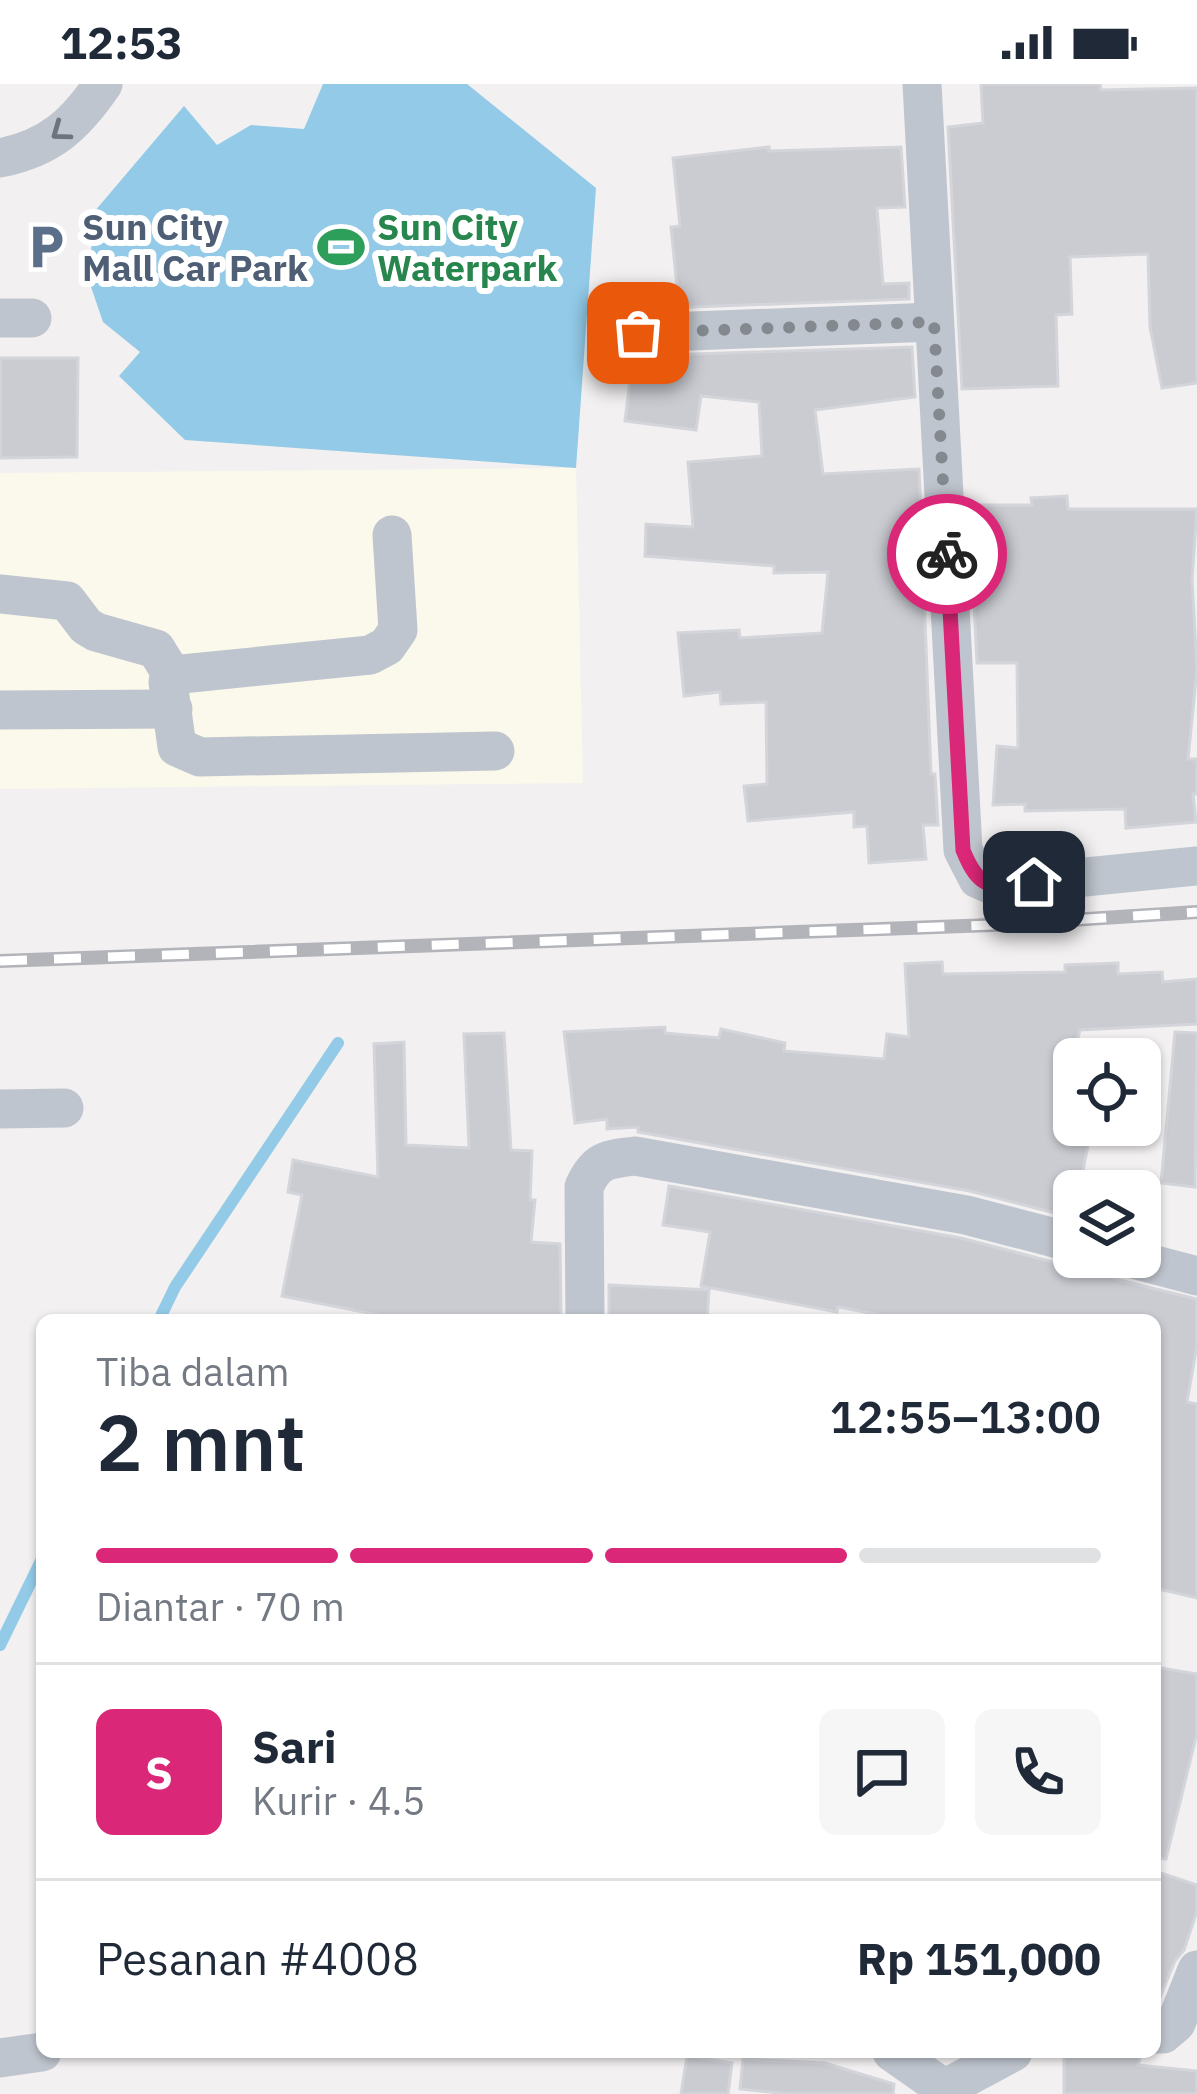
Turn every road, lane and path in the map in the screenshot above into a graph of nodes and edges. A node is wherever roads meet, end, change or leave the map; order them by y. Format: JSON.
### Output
{"nodes":[{"id":1,"x":103,"y":84,"type":"edge"},
{"id":2,"x":922,"y":84,"type":"edge"},
{"id":3,"x":0,"y":158,"type":"edge"},
{"id":4,"x":934,"y":322,"type":"junction"},
{"id":5,"x":638,"y":333,"type":"dead end"},
{"id":6,"x":392,"y":535,"type":"dead end"},
{"id":7,"x":0,"y":594,"type":"edge"},
{"id":8,"x":172,"y":692,"type":"junction"},
{"id":9,"x":0,"y":710,"type":"edge"},
{"id":10,"x":495,"y":751,"type":"dead end"},
{"id":11,"x":1197,"y":866,"type":"edge"},
{"id":12,"x":64,"y":1108,"type":"dead end"},
{"id":13,"x":0,"y":1109,"type":"edge"},
{"id":14,"x":1053,"y":1238,"type":"edge"},
{"id":15,"x":1161,"y":1266,"type":"edge"},
{"id":16,"x":1197,"y":1276,"type":"edge"},
{"id":17,"x":585,"y":1314,"type":"edge"},
{"id":18,"x":1197,"y":1970,"type":"edge"},
{"id":19,"x":1161,"y":2034,"type":"edge"},
{"id":20,"x":36,"y":2053,"type":"edge"},
{"id":21,"x":0,"y":2058,"type":"edge"},
{"id":22,"x":901,"y":2058,"type":"edge"},
{"id":23,"x":1003,"y":2058,"type":"edge"},
{"id":24,"x":949,"y":2091,"type":"edge"}],
"edges":[{"from":1,"to":3,"type":"street","one_way":true},
{"from":2,"to":4,"type":"street"},
{"from":4,"to":5,"type":"street"},
{"from":4,"to":11,"type":"street"},
{"from":6,"to":8,"type":"street"},
{"from":7,"to":8,"type":"street"},
{"from":8,"to":9,"type":"street"},
{"from":8,"to":10,"type":"street"},
{"from":12,"to":13,"type":"street"},
{"from":14,"to":17,"type":"street"},
{"from":15,"to":16,"type":"street"},
{"from":18,"to":19,"type":"street"},
{"from":20,"to":21,"type":"street"},
{"from":22,"to":24,"type":"street"},
{"from":23,"to":24,"type":"street"}]}
